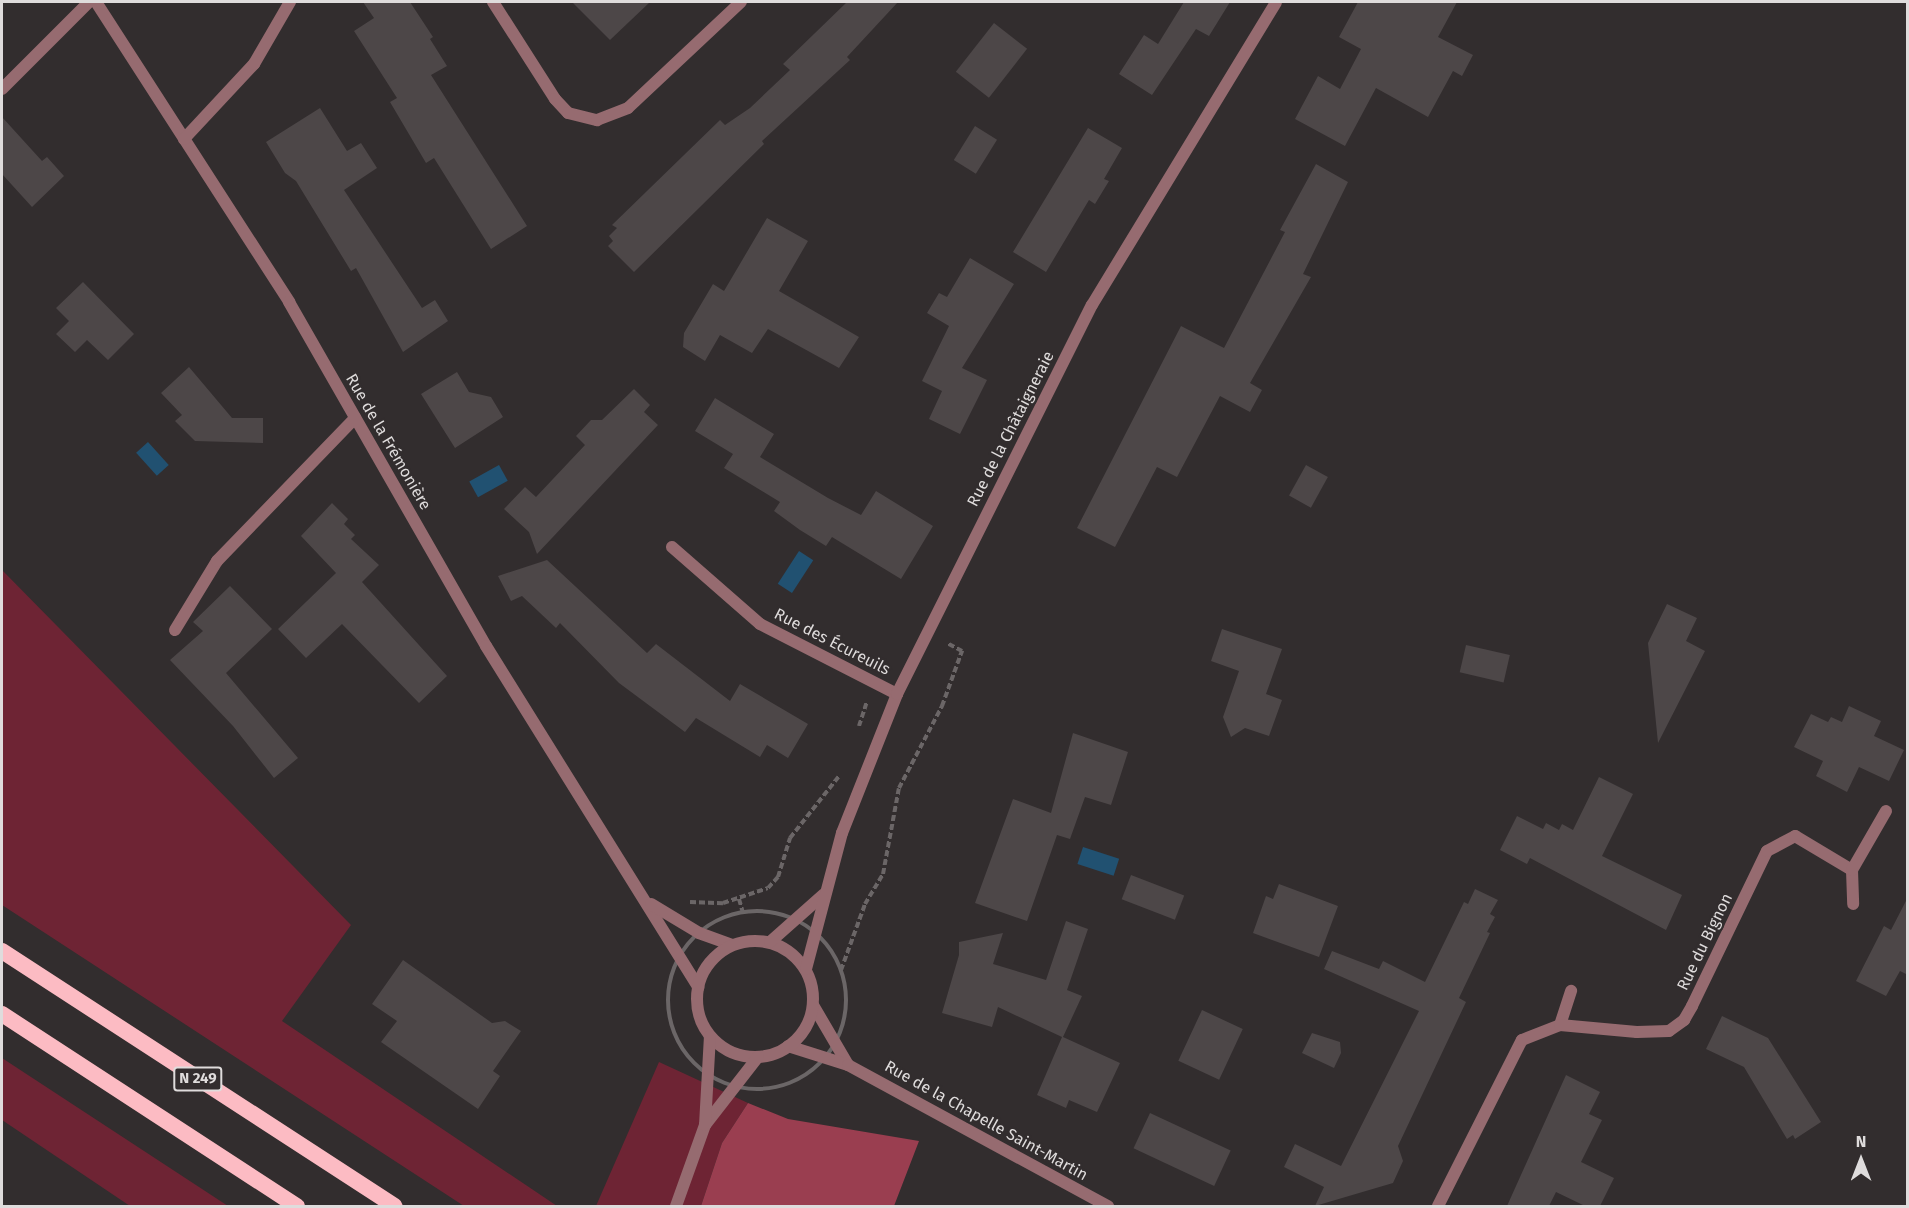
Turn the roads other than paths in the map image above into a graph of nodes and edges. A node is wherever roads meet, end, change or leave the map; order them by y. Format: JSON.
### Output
{"nodes":[{"id":1,"x":89,"y":2,"type":"edge"},
{"id":2,"x":96,"y":2,"type":"edge"},
{"id":3,"x":290,"y":2,"type":"edge"},
{"id":4,"x":494,"y":2,"type":"edge"},
{"id":5,"x":741,"y":2,"type":"edge"},
{"id":6,"x":1276,"y":2,"type":"edge"},
{"id":7,"x":2,"y":89,"type":"edge"},
{"id":8,"x":184,"y":139,"type":"junction"},
{"id":9,"x":355,"y":418,"type":"junction"},
{"id":10,"x":672,"y":547,"type":"dead end"},
{"id":11,"x":176,"y":630,"type":"dead end"},
{"id":12,"x":897,"y":694,"type":"junction"},
{"id":13,"x":1886,"y":811,"type":"dead end"},
{"id":14,"x":1852,"y":870,"type":"junction"},
{"id":15,"x":824,"y":894,"type":"junction"},
{"id":16,"x":647,"y":902,"type":"junction"},
{"id":17,"x":1853,"y":904,"type":"dead end"},
{"id":18,"x":770,"y":942,"type":"junction"},
{"id":19,"x":732,"y":945,"type":"junction"},
{"id":20,"x":2,"y":951,"type":"edge"},
{"id":21,"x":806,"y":969,"type":"junction"},
{"id":22,"x":698,"y":987,"type":"junction"},
{"id":23,"x":1571,"y":991,"type":"dead end"},
{"id":24,"x":813,"y":1005,"type":"junction"},
{"id":25,"x":2,"y":1014,"type":"edge"},
{"id":26,"x":1560,"y":1024,"type":"junction"},
{"id":27,"x":710,"y":1036,"type":"junction"},
{"id":28,"x":788,"y":1046,"type":"junction"},
{"id":29,"x":759,"y":1057,"type":"junction"},
{"id":30,"x":848,"y":1065,"type":"junction"},
{"id":31,"x":705,"y":1125,"type":"junction"},
{"id":32,"x":297,"y":1206,"type":"edge"},
{"id":33,"x":394,"y":1206,"type":"edge"},
{"id":34,"x":676,"y":1206,"type":"edge"},
{"id":35,"x":1108,"y":1206,"type":"edge"},
{"id":36,"x":1438,"y":1206,"type":"edge"}],
"edges":[{"from":1,"to":7,"type":"street"},
{"from":2,"to":8,"type":"street","name":"Rue de la Frémonière"},
{"from":3,"to":8,"type":"street"},
{"from":4,"to":5,"type":"street"},
{"from":6,"to":12,"type":"street","name":"Rue de la Châtaigneraie"},
{"from":8,"to":9,"type":"street","name":"Rue de la Frémonière"},
{"from":9,"to":11,"type":"street"},
{"from":9,"to":16,"type":"street","name":"Rue de la Frémonière"},
{"from":10,"to":12,"type":"street","name":"Rue des Écureuils"},
{"from":12,"to":15,"type":"street","name":"Rue de la Châtaigneraie"},
{"from":13,"to":14,"type":"street"},
{"from":14,"to":17,"type":"street"},
{"from":14,"to":26,"type":"street","name":"Rue du Bignon"},
{"from":15,"to":18,"type":"street"},
{"from":15,"to":21,"type":"street","name":"Rue de la Châtaigneraie"},
{"from":16,"to":19,"type":"street","name":"Rue de la Frémonière"},
{"from":16,"to":22,"type":"street","name":"Rue de la Frémonière"},
{"from":18,"to":19,"type":"street"},
{"from":18,"to":21,"type":"street"},
{"from":19,"to":22,"type":"street"},
{"from":20,"to":33,"type":"highway","number":"N 249"},
{"from":21,"to":24,"type":"street","name":"Rue de la Châtaigneraie"},
{"from":22,"to":27,"type":"street"},
{"from":23,"to":26,"type":"street"},
{"from":24,"to":28,"type":"street"},
{"from":24,"to":30,"type":"street"},
{"from":25,"to":32,"type":"highway"},
{"from":26,"to":36,"type":"street","name":"Rue du Bignon"},
{"from":27,"to":29,"type":"street"},
{"from":27,"to":31,"type":"street"},
{"from":28,"to":29,"type":"street"},
{"from":28,"to":30,"type":"street","name":"Rue de la Chapelle Saint-Martin"},
{"from":29,"to":31,"type":"street"},
{"from":30,"to":35,"type":"street","name":"Rue de la Chapelle Saint-Martin"},
{"from":31,"to":34,"type":"street"}]}
